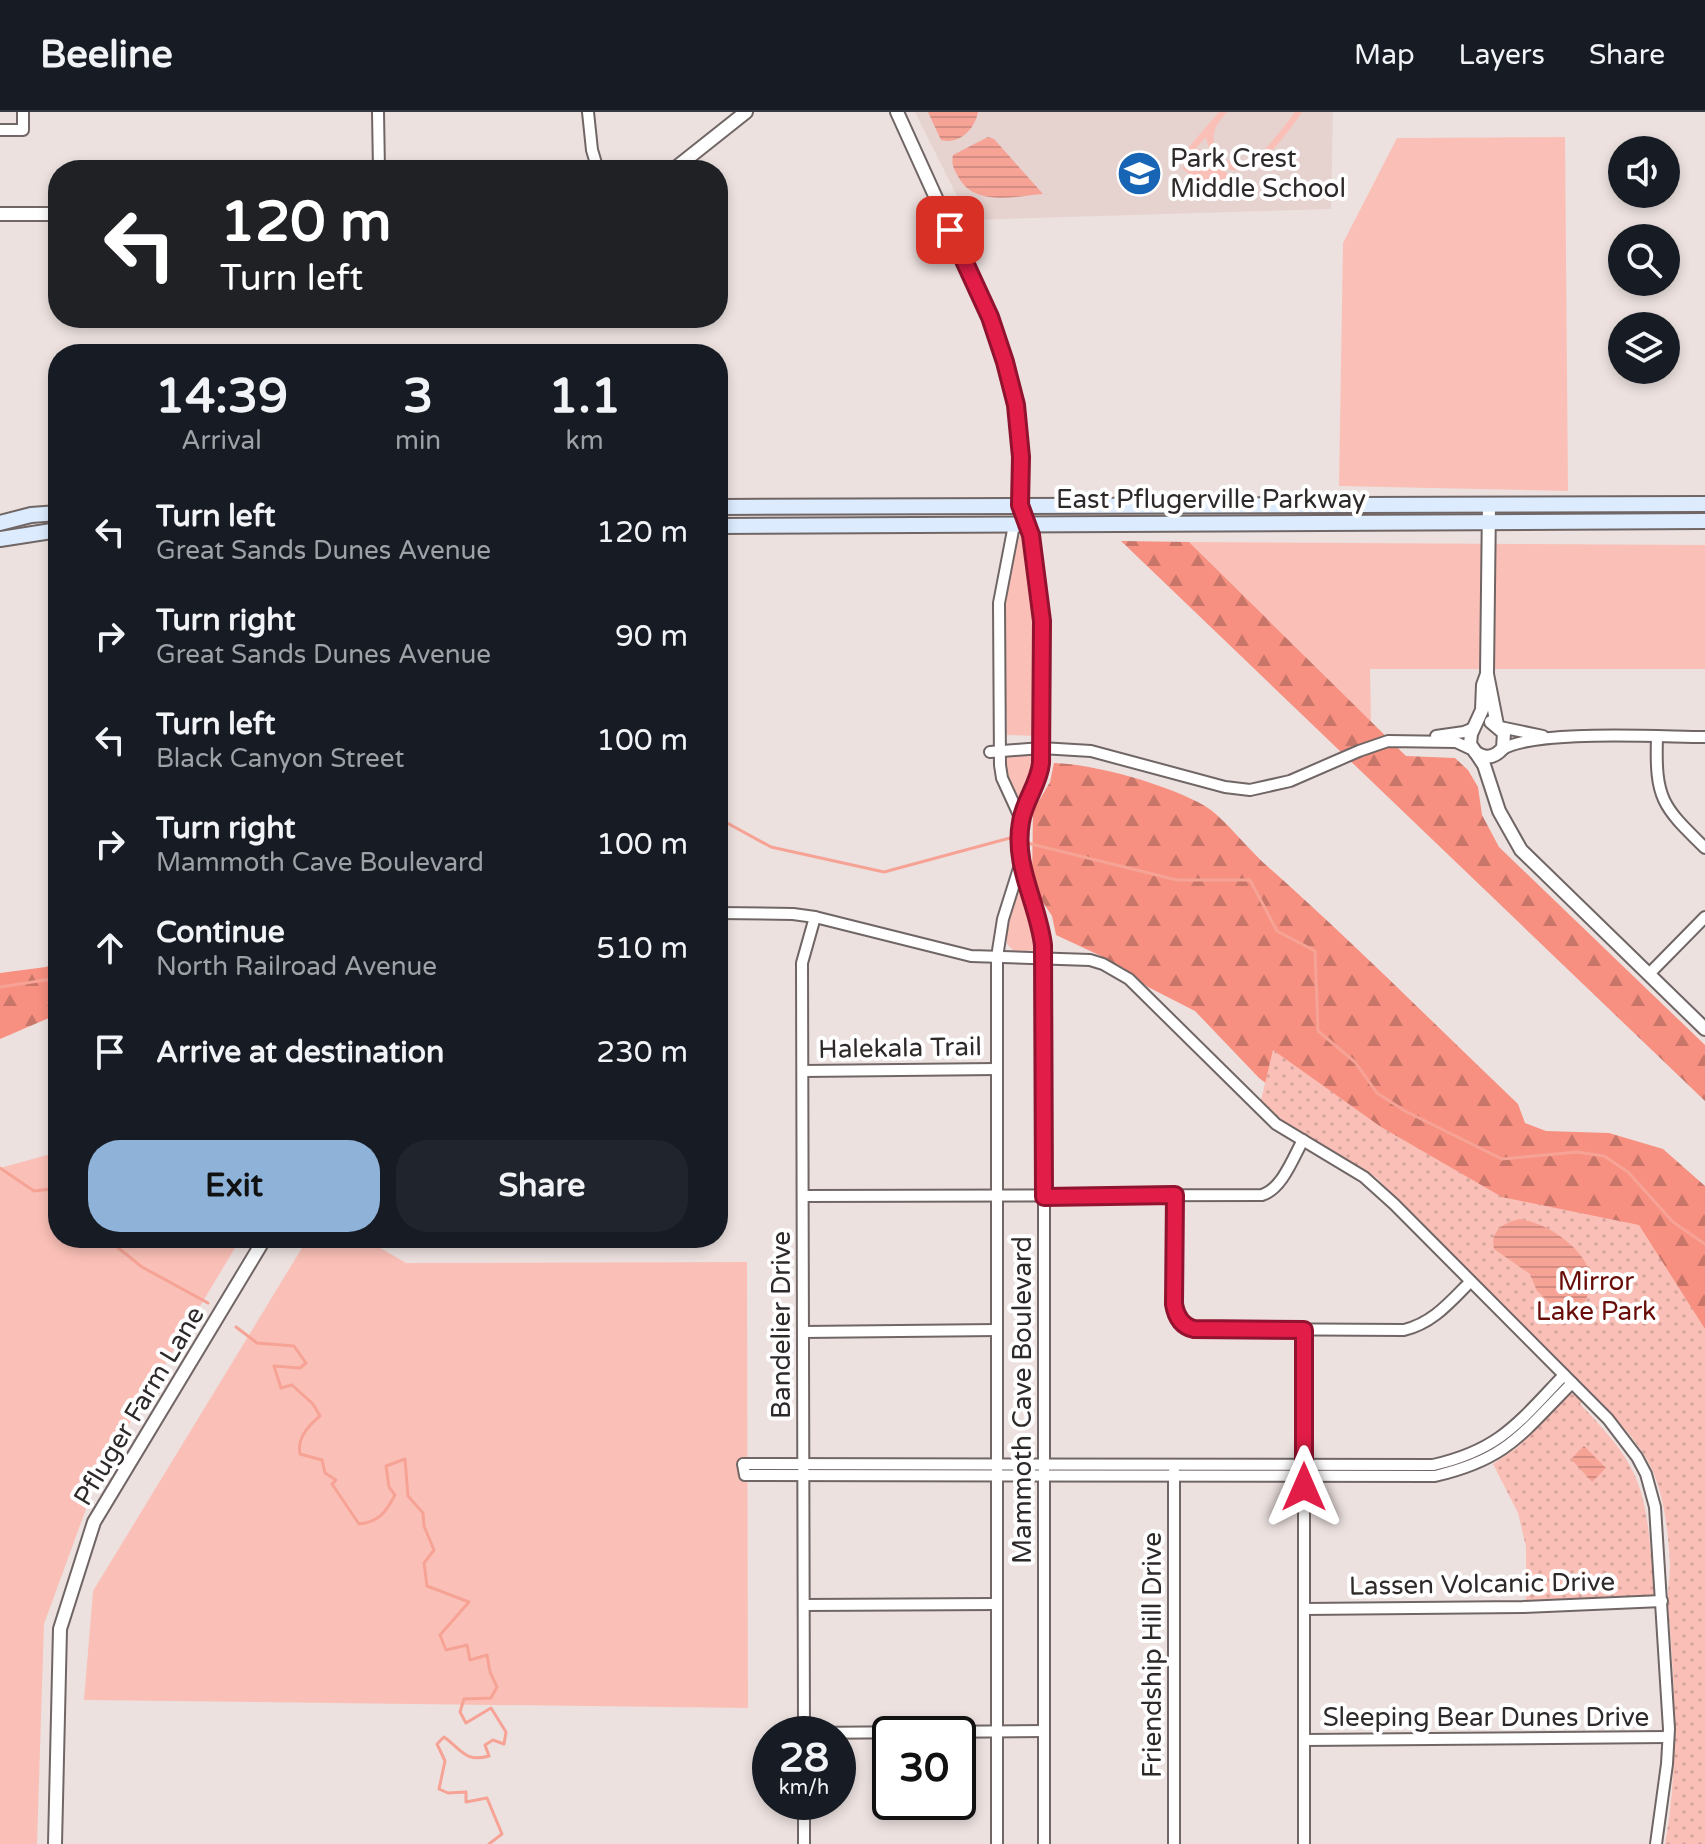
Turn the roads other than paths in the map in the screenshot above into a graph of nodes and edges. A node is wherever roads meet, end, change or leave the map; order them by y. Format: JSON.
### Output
{"nodes":[{"id":1,"x":23,"y":112,"type":"edge"},
{"id":2,"x":378,"y":112,"type":"edge"},
{"id":3,"x":588,"y":112,"type":"edge"},
{"id":4,"x":746,"y":112,"type":"edge"},
{"id":5,"x":897,"y":112,"type":"edge"},
{"id":6,"x":0,"y":130,"type":"edge"},
{"id":7,"x":379,"y":160,"type":"edge"},
{"id":8,"x":595,"y":160,"type":"edge"},
{"id":9,"x":686,"y":160,"type":"edge"},
{"id":10,"x":0,"y":214,"type":"edge"},
{"id":11,"x":48,"y":214,"type":"edge"},
{"id":12,"x":1489,"y":504,"type":"junction"},
{"id":13,"x":1705,"y":504,"type":"edge"},
{"id":14,"x":1020,"y":505,"type":"junction"},
{"id":15,"x":728,"y":507,"type":"edge"},
{"id":16,"x":48,"y":514,"type":"edge"},
{"id":17,"x":1489,"y":521,"type":"junction"},
{"id":18,"x":1705,"y":521,"type":"edge"},
{"id":19,"x":0,"y":523,"type":"edge"},
{"id":20,"x":1020,"y":525,"type":"junction"},
{"id":21,"x":728,"y":526,"type":"edge"},
{"id":22,"x":48,"y":532,"type":"edge"},
{"id":23,"x":0,"y":539,"type":"edge"},
{"id":24,"x":1487,"y":674,"type":"junction"},
{"id":25,"x":1499,"y":726,"type":"junction"},
{"id":26,"x":1476,"y":727,"type":"junction"},
{"id":27,"x":1657,"y":737,"type":"junction"},
{"id":28,"x":1705,"y":737,"type":"edge"},
{"id":29,"x":1553,"y":738,"type":"junction"},
{"id":30,"x":1399,"y":741,"type":"junction"},
{"id":31,"x":1041,"y":748,"type":"junction"},
{"id":32,"x":995,"y":751,"type":"junction"},
{"id":33,"x":1474,"y":751,"type":"junction"},
{"id":34,"x":1500,"y":752,"type":"junction"},
{"id":35,"x":1491,"y":786,"type":"junction"},
{"id":36,"x":1020,"y":824,"type":"junction"},
{"id":37,"x":1705,"y":848,"type":"edge"},
{"id":38,"x":1021,"y":863,"type":"junction"},
{"id":39,"x":728,"y":913,"type":"edge"},
{"id":40,"x":815,"y":917,"type":"junction"},
{"id":41,"x":1705,"y":917,"type":"edge"},
{"id":42,"x":997,"y":957,"type":"junction"},
{"id":43,"x":1044,"y":959,"type":"junction"},
{"id":44,"x":1649,"y":974,"type":"junction"},
{"id":45,"x":1705,"y":1029,"type":"edge"},
{"id":46,"x":997,"y":1069,"type":"junction"},
{"id":47,"x":803,"y":1071,"type":"junction"},
{"id":48,"x":1303,"y":1140,"type":"junction"},
{"id":49,"x":997,"y":1195,"type":"junction"},
{"id":50,"x":1175,"y":1195,"type":"junction"},
{"id":51,"x":803,"y":1196,"type":"junction"},
{"id":52,"x":1044,"y":1197,"type":"junction"},
{"id":53,"x":259,"y":1248,"type":"edge"},
{"id":54,"x":1470,"y":1282,"type":"junction"},
{"id":55,"x":997,"y":1330,"type":"junction"},
{"id":56,"x":1304,"y":1330,"type":"junction"},
{"id":57,"x":803,"y":1332,"type":"junction"},
{"id":58,"x":1568,"y":1379,"type":"junction"},
{"id":59,"x":803,"y":1469,"type":"junction"},
{"id":60,"x":998,"y":1469,"type":"junction"},
{"id":61,"x":1044,"y":1470,"type":"junction"},
{"id":62,"x":1174,"y":1470,"type":"junction"},
{"id":63,"x":1304,"y":1470,"type":"junction"},
{"id":64,"x":1662,"y":1601,"type":"junction"},
{"id":65,"x":997,"y":1604,"type":"junction"},
{"id":66,"x":804,"y":1605,"type":"junction"},
{"id":67,"x":1304,"y":1609,"type":"junction"},
{"id":68,"x":804,"y":1716,"type":"edge"},
{"id":69,"x":997,"y":1731,"type":"junction"},
{"id":70,"x":1044,"y":1731,"type":"junction"},
{"id":71,"x":856,"y":1732,"type":"edge"},
{"id":72,"x":1668,"y":1737,"type":"junction"},
{"id":73,"x":1304,"y":1740,"type":"junction"},
{"id":74,"x":804,"y":1820,"type":"edge"},
{"id":75,"x":55,"y":1844,"type":"edge"},
{"id":76,"x":804,"y":1844,"type":"edge"},
{"id":77,"x":997,"y":1844,"type":"edge"},
{"id":78,"x":1044,"y":1844,"type":"edge"},
{"id":79,"x":1174,"y":1844,"type":"edge"},
{"id":80,"x":1304,"y":1844,"type":"edge"},
{"id":81,"x":1656,"y":1844,"type":"edge"}],
"edges":[{"from":1,"to":6,"type":"street"},
{"from":2,"to":7,"type":"street"},
{"from":3,"to":8,"type":"street"},
{"from":4,"to":9,"type":"street"},
{"from":5,"to":14,"type":"street","name":"Mammoth Cave Boulevard"},
{"from":10,"to":11,"type":"street"},
{"from":12,"to":13,"type":"main road","name":"East Pflugerville Parkway"},
{"from":12,"to":14,"type":"main road","name":"East Pflugerville Parkway"},
{"from":12,"to":17,"type":"street"},
{"from":14,"to":15,"type":"main road","name":"East Pflugerville Parkway"},
{"from":14,"to":20,"type":"street","name":"Mammoth Cave Boulevard"},
{"from":16,"to":19,"type":"main road"},
{"from":17,"to":18,"type":"main road","name":"East Pflugerville Parkway"},
{"from":17,"to":20,"type":"main road","name":"East Pflugerville Parkway"},
{"from":17,"to":24,"type":"street"},
{"from":20,"to":21,"type":"main road","name":"East Pflugerville Parkway"},
{"from":20,"to":31,"type":"street","name":"Mammoth Cave Boulevard"},
{"from":20,"to":32,"type":"street","name":"Mammoth Cave Boulevard"},
{"from":22,"to":23,"type":"main road"},
{"from":24,"to":25,"type":"street"},
{"from":24,"to":26,"type":"street"},
{"from":25,"to":26,"type":"street"},
{"from":25,"to":29,"type":"street"},
{"from":25,"to":34,"type":"street"},
{"from":26,"to":30,"type":"street"},
{"from":26,"to":33,"type":"street"},
{"from":27,"to":28,"type":"street"},
{"from":27,"to":29,"type":"street"},
{"from":27,"to":37,"type":"street"},
{"from":29,"to":34,"type":"street"},
{"from":30,"to":31,"type":"street"},
{"from":30,"to":33,"type":"street"},
{"from":31,"to":32,"type":"street"},
{"from":31,"to":36,"type":"street","name":"Mammoth Cave Boulevard"},
{"from":32,"to":36,"type":"street","name":"Mammoth Cave Boulevard"},
{"from":33,"to":34,"type":"street"},
{"from":33,"to":35,"type":"street"},
{"from":34,"to":35,"type":"street"},
{"from":35,"to":44,"type":"street"},
{"from":36,"to":38,"type":"street","name":"Mammoth Cave Boulevard"},
{"from":38,"to":42,"type":"street","name":"Mammoth Cave Boulevard"},
{"from":38,"to":43,"type":"street","name":"Mammoth Cave Boulevard"},
{"from":39,"to":40,"type":"street"},
{"from":40,"to":42,"type":"street"},
{"from":40,"to":47,"type":"street","name":"Bandelier Drive"},
{"from":41,"to":44,"type":"street"},
{"from":42,"to":43,"type":"street"},
{"from":42,"to":46,"type":"street","name":"Mammoth Cave Boulevard"},
{"from":43,"to":48,"type":"street"},
{"from":43,"to":52,"type":"street","name":"Mammoth Cave Boulevard"},
{"from":44,"to":45,"type":"street"},
{"from":46,"to":47,"type":"street","name":"Halekala Trail"},
{"from":46,"to":49,"type":"street","name":"Mammoth Cave Boulevard"},
{"from":47,"to":51,"type":"street","name":"Bandelier Drive"},
{"from":48,"to":50,"type":"street"},
{"from":48,"to":54,"type":"street"},
{"from":49,"to":51,"type":"street"},
{"from":49,"to":52,"type":"street"},
{"from":49,"to":55,"type":"street","name":"Mammoth Cave Boulevard"},
{"from":50,"to":52,"type":"street"},
{"from":50,"to":56,"type":"street"},
{"from":51,"to":57,"type":"street","name":"Bandelier Drive"},
{"from":52,"to":61,"type":"street","name":"Mammoth Cave Boulevard"},
{"from":53,"to":75,"type":"street","name":"Pfluger Farm Lane"},
{"from":54,"to":56,"type":"street"},
{"from":54,"to":58,"type":"street"},
{"from":55,"to":57,"type":"street"},
{"from":55,"to":60,"type":"street","name":"Mammoth Cave Boulevard"},
{"from":56,"to":63,"type":"street"},
{"from":57,"to":59,"type":"street","name":"Bandelier Drive"},
{"from":58,"to":63,"type":"street"},
{"from":58,"to":64,"type":"street"},
{"from":59,"to":59,"type":"street"},
{"from":59,"to":60,"type":"street"},
{"from":59,"to":66,"type":"street","name":"Bandelier Drive"},
{"from":60,"to":61,"type":"street"},
{"from":60,"to":65,"type":"street","name":"Mammoth Cave Boulevard"},
{"from":61,"to":62,"type":"street"},
{"from":61,"to":70,"type":"street","name":"Mammoth Cave Boulevard"},
{"from":62,"to":63,"type":"street"},
{"from":62,"to":79,"type":"street","name":"Friendship Hill Drive"},
{"from":63,"to":67,"type":"street"},
{"from":64,"to":67,"type":"street","name":"Lassen Volcanic Drive"},
{"from":64,"to":72,"type":"street"},
{"from":65,"to":66,"type":"street"},
{"from":65,"to":69,"type":"street","name":"Mammoth Cave Boulevard"},
{"from":66,"to":68,"type":"street","name":"Bandelier Drive"},
{"from":67,"to":73,"type":"street"},
{"from":69,"to":70,"type":"street"},
{"from":69,"to":71,"type":"street"},
{"from":69,"to":77,"type":"street","name":"Mammoth Cave Boulevard"},
{"from":70,"to":78,"type":"street","name":"Mammoth Cave Boulevard"},
{"from":72,"to":73,"type":"street","name":"Sleeping Bear Dunes Drive"},
{"from":72,"to":81,"type":"street"},
{"from":73,"to":80,"type":"street"},
{"from":74,"to":76,"type":"street"}]}
